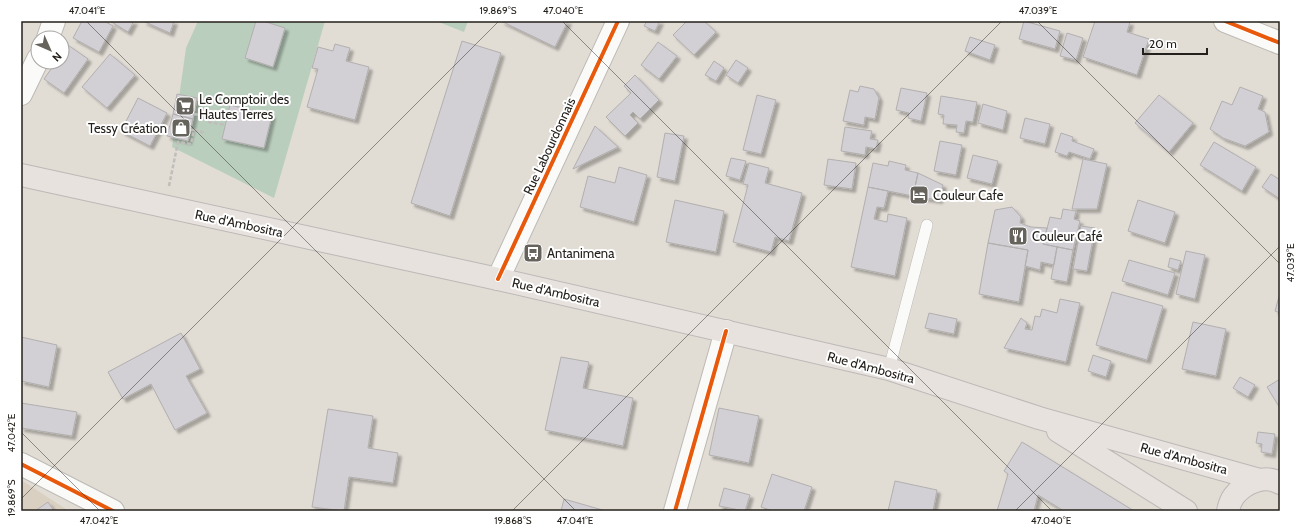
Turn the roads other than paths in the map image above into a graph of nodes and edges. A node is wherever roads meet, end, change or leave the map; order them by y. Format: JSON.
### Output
{"nodes":[{"id":1,"x":618,"y":21,"type":"edge"},
{"id":2,"x":1225,"y":21,"type":"edge"},
{"id":3,"x":1280,"y":43,"type":"edge"},
{"id":4,"x":33,"y":70,"type":"edge"},
{"id":5,"x":21,"y":94,"type":"edge"},
{"id":6,"x":21,"y":175,"type":"edge"},
{"id":7,"x":927,"y":225,"type":"dead end"},
{"id":8,"x":498,"y":279,"type":"junction"},
{"id":9,"x":726,"y":332,"type":"junction"},
{"id":10,"x":889,"y":370,"type":"junction"},
{"id":11,"x":1039,"y":418,"type":"junction"},
{"id":12,"x":21,"y":464,"type":"edge"},
{"id":13,"x":1270,"y":481,"type":"edge"},
{"id":14,"x":113,"y":511,"type":"edge"},
{"id":15,"x":675,"y":511,"type":"edge"},
{"id":16,"x":1186,"y":511,"type":"edge"},
{"id":17,"x":1228,"y":511,"type":"edge"}],
"edges":[{"from":1,"to":8,"type":"street","name":"Rue Labourdonnais"},
{"from":2,"to":3,"type":"street"},
{"from":4,"to":5,"type":"street"},
{"from":6,"to":8,"type":"main road","name":"Rue d'Ambositra"},
{"from":7,"to":10,"type":"lane"},
{"from":8,"to":9,"type":"main road","name":"Rue d'Ambositra"},
{"from":9,"to":10,"type":"main road","name":"Rue d'Ambositra"},
{"from":9,"to":15,"type":"street"},
{"from":10,"to":11,"type":"main road","name":"Rue d'Ambositra"},
{"from":11,"to":13,"type":"main road","name":"Rue d'Ambositra"},
{"from":11,"to":16,"type":"main road","name":"Rue d'Ambositra"},
{"from":12,"to":14,"type":"street"},
{"from":13,"to":17,"type":"main road"}]}
